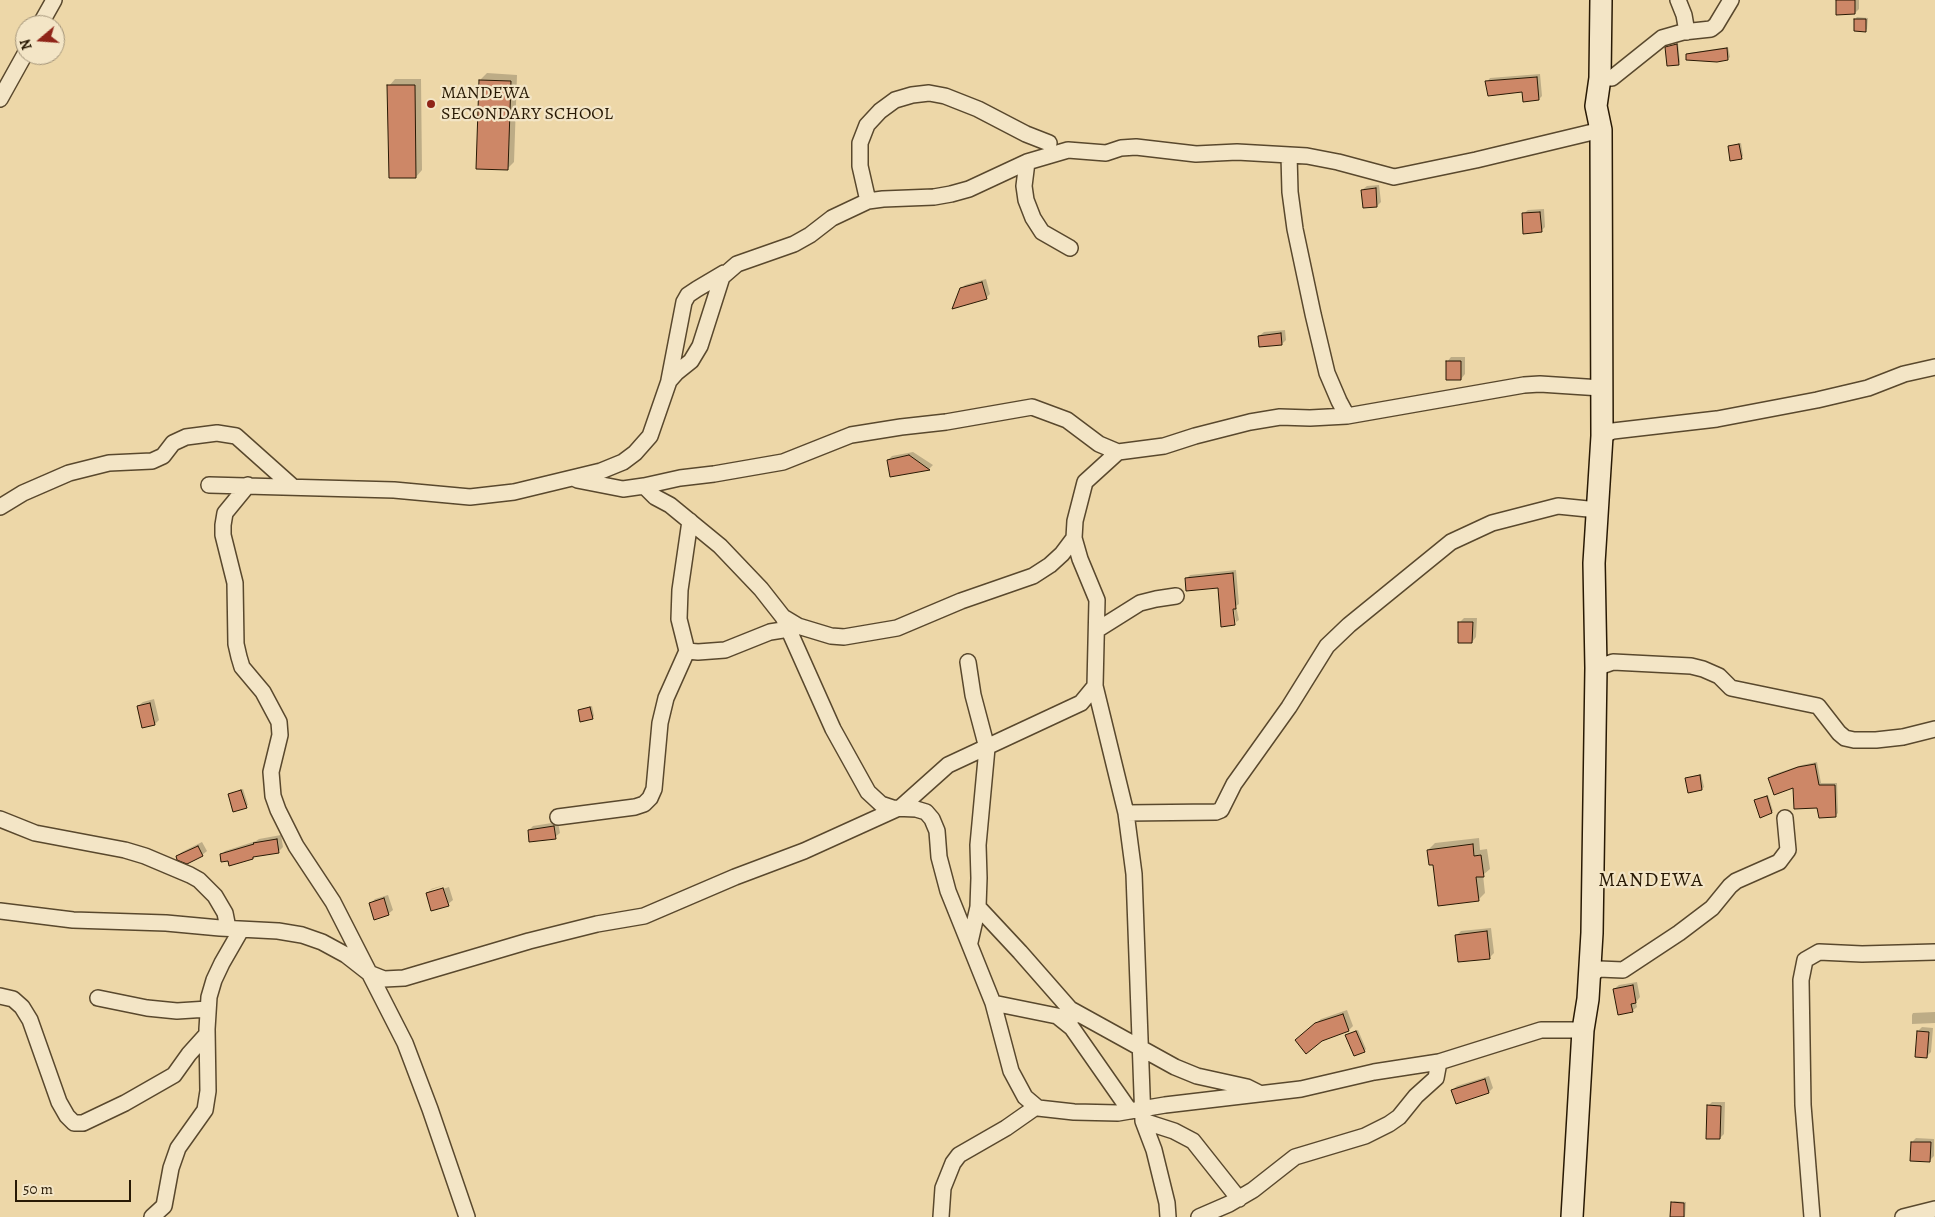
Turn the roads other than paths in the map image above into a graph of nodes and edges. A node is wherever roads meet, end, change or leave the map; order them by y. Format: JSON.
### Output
{"nodes":[{"id":1,"x":54,"y":0,"type":"edge"},
{"id":2,"x":1602,"y":0,"type":"edge"},
{"id":3,"x":1678,"y":0,"type":"edge"},
{"id":4,"x":1731,"y":0,"type":"edge"},
{"id":5,"x":46,"y":15,"type":"edge"},
{"id":6,"x":1687,"y":32,"type":"junction"},
{"id":7,"x":19,"y":65,"type":"edge"},
{"id":8,"x":1600,"y":78,"type":"junction"},
{"id":9,"x":0,"y":99,"type":"edge"},
{"id":10,"x":1601,"y":130,"type":"junction"},
{"id":11,"x":1049,"y":143,"type":"dead end"},
{"id":12,"x":1289,"y":154,"type":"junction"},
{"id":13,"x":1028,"y":162,"type":"junction"},
{"id":14,"x":868,"y":201,"type":"junction"},
{"id":15,"x":1070,"y":248,"type":"dead end"},
{"id":16,"x":729,"y":270,"type":"junction"},
{"id":17,"x":1935,"y":367,"type":"edge"},
{"id":18,"x":669,"y":381,"type":"junction"},
{"id":19,"x":1601,"y":388,"type":"junction"},
{"id":20,"x":1347,"y":416,"type":"junction"},
{"id":21,"x":1602,"y":436,"type":"junction"},
{"id":22,"x":1118,"y":452,"type":"junction"},
{"id":23,"x":572,"y":479,"type":"junction"},
{"id":24,"x":209,"y":485,"type":"dead end"},
{"id":25,"x":248,"y":486,"type":"junction"},
{"id":26,"x":292,"y":486,"type":"junction"},
{"id":27,"x":644,"y":486,"type":"junction"},
{"id":28,"x":0,"y":507,"type":"edge"},
{"id":29,"x":1598,"y":510,"type":"junction"},
{"id":30,"x":690,"y":521,"type":"junction"},
{"id":31,"x":1074,"y":538,"type":"junction"},
{"id":32,"x":1176,"y":596,"type":"dead end"},
{"id":33,"x":786,"y":623,"type":"junction"},
{"id":34,"x":1097,"y":630,"type":"junction"},
{"id":35,"x":686,"y":650,"type":"junction"},
{"id":36,"x":968,"y":662,"type":"dead end"},
{"id":37,"x":1596,"y":668,"type":"junction"},
{"id":38,"x":1095,"y":686,"type":"junction"},
{"id":39,"x":1935,"y":729,"type":"edge"},
{"id":40,"x":987,"y":748,"type":"junction"},
{"id":41,"x":901,"y":807,"type":"junction"},
{"id":42,"x":1126,"y":812,"type":"junction"},
{"id":43,"x":558,"y":816,"type":"dead end"},
{"id":44,"x":1785,"y":818,"type":"dead end"},
{"id":45,"x":0,"y":819,"type":"edge"},
{"id":46,"x":978,"y":907,"type":"junction"},
{"id":47,"x":0,"y":911,"type":"edge"},
{"id":48,"x":235,"y":929,"type":"junction"},
{"id":49,"x":970,"y":942,"type":"junction"},
{"id":50,"x":1935,"y":952,"type":"edge"},
{"id":51,"x":369,"y":973,"type":"junction"},
{"id":52,"x":1589,"y":977,"type":"junction"},
{"id":53,"x":0,"y":996,"type":"edge"},
{"id":54,"x":98,"y":998,"type":"dead end"},
{"id":55,"x":993,"y":1003,"type":"junction"},
{"id":56,"x":208,"y":1008,"type":"junction"},
{"id":57,"x":1070,"y":1009,"type":"junction"},
{"id":58,"x":1583,"y":1030,"type":"junction"},
{"id":59,"x":207,"y":1034,"type":"junction"},
{"id":60,"x":1083,"y":1042,"type":"junction"},
{"id":61,"x":1142,"y":1050,"type":"junction"},
{"id":62,"x":1439,"y":1062,"type":"junction"},
{"id":63,"x":1260,"y":1093,"type":"junction"},
{"id":64,"x":1036,"y":1107,"type":"junction"},
{"id":65,"x":1139,"y":1114,"type":"junction"},
{"id":66,"x":1238,"y":1199,"type":"junction"},
{"id":67,"x":1935,"y":1209,"type":"edge"},
{"id":68,"x":152,"y":1217,"type":"edge"},
{"id":69,"x":467,"y":1217,"type":"edge"},
{"id":70,"x":941,"y":1217,"type":"edge"},
{"id":71,"x":1168,"y":1217,"type":"edge"},
{"id":72,"x":1199,"y":1217,"type":"edge"},
{"id":73,"x":1572,"y":1217,"type":"edge"},
{"id":74,"x":1812,"y":1217,"type":"edge"},
{"id":75,"x":1903,"y":1217,"type":"edge"}],
"edges":[{"from":1,"to":5,"type":"street"},
{"from":2,"to":8,"type":"main road"},
{"from":3,"to":6,"type":"street"},
{"from":4,"to":6,"type":"street"},
{"from":6,"to":8,"type":"street"},
{"from":7,"to":9,"type":"street"},
{"from":8,"to":10,"type":"main road"},
{"from":10,"to":12,"type":"street"},
{"from":10,"to":19,"type":"main road"},
{"from":11,"to":14,"type":"street"},
{"from":12,"to":13,"type":"street"},
{"from":12,"to":20,"type":"street"},
{"from":13,"to":14,"type":"street"},
{"from":13,"to":15,"type":"street"},
{"from":14,"to":16,"type":"street"},
{"from":16,"to":18,"type":"street"},
{"from":16,"to":18,"type":"street"},
{"from":17,"to":21,"type":"street"},
{"from":18,"to":23,"type":"street"},
{"from":19,"to":20,"type":"street"},
{"from":19,"to":21,"type":"main road"},
{"from":20,"to":22,"type":"street"},
{"from":21,"to":29,"type":"main road"},
{"from":22,"to":27,"type":"street"},
{"from":22,"to":31,"type":"street"},
{"from":23,"to":26,"type":"street"},
{"from":23,"to":27,"type":"street"},
{"from":24,"to":25,"type":"street"},
{"from":25,"to":26,"type":"street"},
{"from":25,"to":51,"type":"street"},
{"from":26,"to":28,"type":"street"},
{"from":27,"to":30,"type":"street"},
{"from":29,"to":37,"type":"main road"},
{"from":29,"to":42,"type":"street"},
{"from":30,"to":33,"type":"street"},
{"from":30,"to":35,"type":"street"},
{"from":31,"to":33,"type":"street"},
{"from":31,"to":34,"type":"street"},
{"from":32,"to":34,"type":"street"},
{"from":33,"to":35,"type":"street"},
{"from":33,"to":41,"type":"street"},
{"from":34,"to":38,"type":"street"},
{"from":35,"to":43,"type":"street"},
{"from":36,"to":40,"type":"street"},
{"from":37,"to":39,"type":"street"},
{"from":37,"to":52,"type":"main road"},
{"from":38,"to":40,"type":"street"},
{"from":38,"to":42,"type":"street"},
{"from":40,"to":41,"type":"street"},
{"from":40,"to":46,"type":"street"},
{"from":41,"to":49,"type":"street"},
{"from":41,"to":51,"type":"street"},
{"from":42,"to":61,"type":"street"},
{"from":44,"to":52,"type":"street"},
{"from":45,"to":48,"type":"street"},
{"from":46,"to":49,"type":"street"},
{"from":46,"to":57,"type":"street"},
{"from":47,"to":48,"type":"street"},
{"from":48,"to":51,"type":"street"},
{"from":48,"to":56,"type":"street"},
{"from":49,"to":55,"type":"street"},
{"from":50,"to":74,"type":"street"},
{"from":51,"to":69,"type":"street"},
{"from":52,"to":58,"type":"main road"},
{"from":53,"to":59,"type":"street"},
{"from":54,"to":56,"type":"street"},
{"from":55,"to":60,"type":"street"},
{"from":55,"to":64,"type":"street"},
{"from":56,"to":59,"type":"street"},
{"from":57,"to":60,"type":"street"},
{"from":57,"to":61,"type":"street"},
{"from":58,"to":62,"type":"street"},
{"from":58,"to":73,"type":"main road"},
{"from":59,"to":68,"type":"street"},
{"from":60,"to":65,"type":"street"},
{"from":61,"to":63,"type":"street"},
{"from":61,"to":65,"type":"street"},
{"from":62,"to":63,"type":"street"},
{"from":62,"to":66,"type":"street"},
{"from":63,"to":65,"type":"street"},
{"from":64,"to":65,"type":"street"},
{"from":64,"to":70,"type":"street"},
{"from":65,"to":66,"type":"street"},
{"from":65,"to":71,"type":"street"},
{"from":66,"to":72,"type":"street"},
{"from":67,"to":75,"type":"street"}]}
